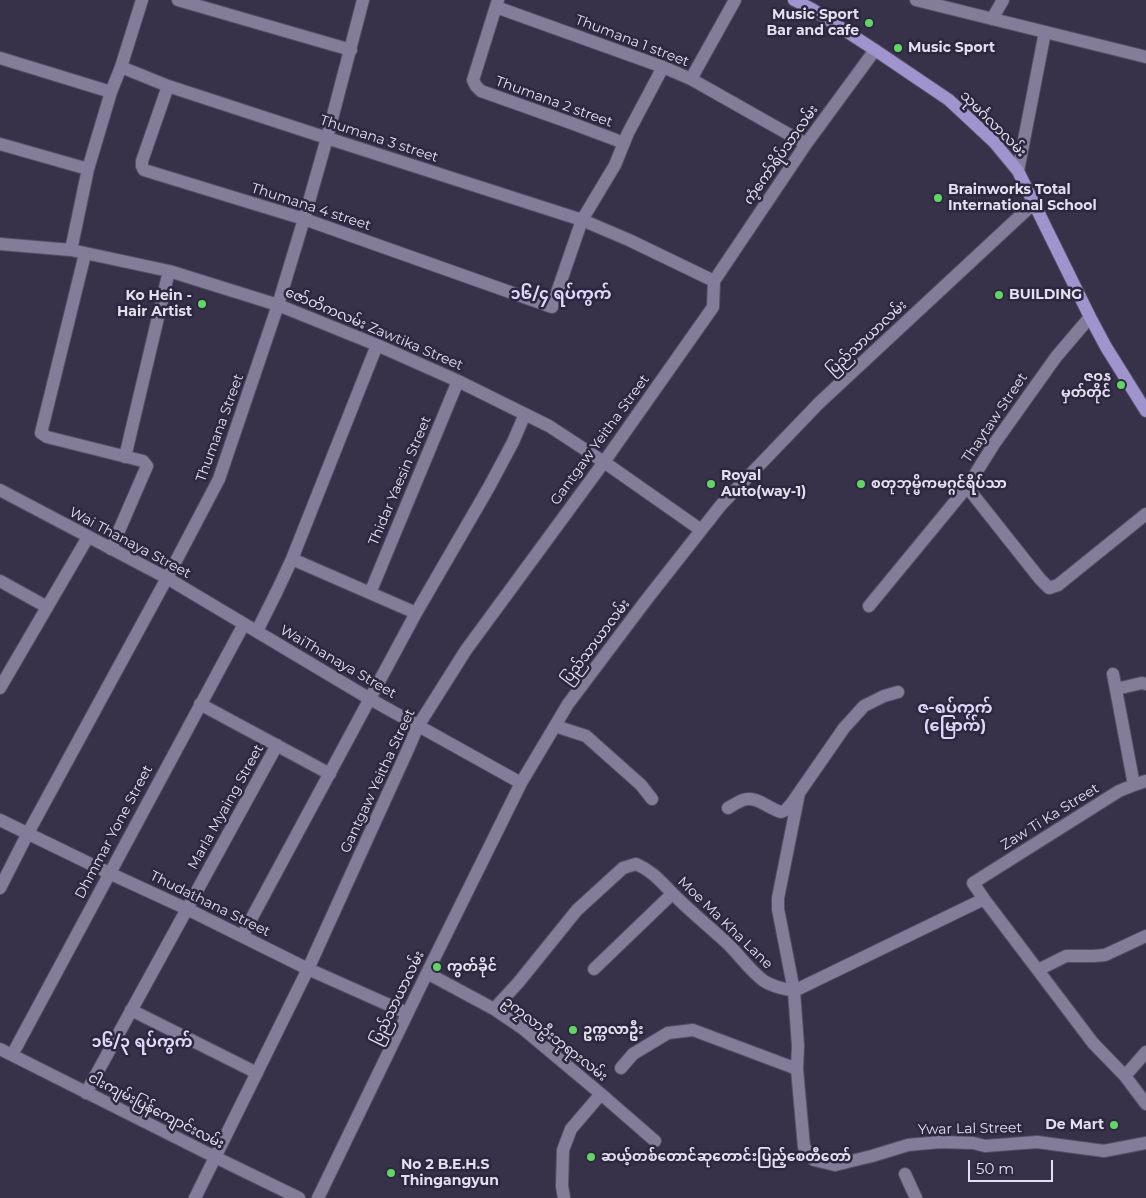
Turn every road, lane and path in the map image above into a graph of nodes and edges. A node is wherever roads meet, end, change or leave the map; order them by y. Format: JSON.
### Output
{"nodes":[{"id":1,"x":142,"y":0,"type":"edge"},
{"id":2,"x":178,"y":0,"type":"edge"},
{"id":3,"x":363,"y":0,"type":"edge"},
{"id":4,"x":735,"y":0,"type":"edge"},
{"id":5,"x":916,"y":0,"type":"edge"},
{"id":6,"x":1003,"y":0,"type":"edge"},
{"id":7,"x":799,"y":1,"type":"edge"},
{"id":8,"x":497,"y":4,"type":"edge"},
{"id":9,"x":992,"y":19,"type":"junction"},
{"id":10,"x":1045,"y":32,"type":"junction"},
{"id":11,"x":351,"y":50,"type":"junction"},
{"id":12,"x":876,"y":50,"type":"junction"},
{"id":13,"x":1146,"y":57,"type":"edge"},
{"id":14,"x":0,"y":58,"type":"edge"},
{"id":15,"x":121,"y":67,"type":"junction"},
{"id":16,"x":662,"y":67,"type":"junction"},
{"id":17,"x":691,"y":80,"type":"junction"},
{"id":18,"x":168,"y":86,"type":"junction"},
{"id":19,"x":111,"y":92,"type":"junction"},
{"id":20,"x":327,"y":138,"type":"junction"},
{"id":21,"x":624,"y":143,"type":"junction"},
{"id":22,"x":0,"y":144,"type":"edge"},
{"id":23,"x":806,"y":144,"type":"junction"},
{"id":24,"x":88,"y":169,"type":"junction"},
{"id":25,"x":1018,"y":171,"type":"junction"},
{"id":26,"x":1034,"y":202,"type":"junction"},
{"id":27,"x":304,"y":220,"type":"junction"},
{"id":28,"x":582,"y":220,"type":"junction"},
{"id":29,"x":0,"y":244,"type":"edge"},
{"id":30,"x":71,"y":250,"type":"junction"},
{"id":31,"x":84,"y":254,"type":"junction"},
{"id":32,"x":169,"y":271,"type":"junction"},
{"id":33,"x":714,"y":281,"type":"junction"},
{"id":34,"x":278,"y":305,"type":"junction"},
{"id":35,"x":1090,"y":317,"type":"junction"},
{"id":36,"x":377,"y":345,"type":"junction"},
{"id":37,"x":458,"y":381,"type":"junction"},
{"id":38,"x":1145,"y":408,"type":"edge"},
{"id":39,"x":525,"y":414,"type":"junction"},
{"id":40,"x":125,"y":457,"type":"junction"},
{"id":41,"x":604,"y":462,"type":"junction"},
{"id":42,"x":968,"y":487,"type":"junction"},
{"id":43,"x":0,"y":490,"type":"edge"},
{"id":44,"x":1146,"y":514,"type":"edge"},
{"id":45,"x":701,"y":530,"type":"junction"},
{"id":46,"x":88,"y":537,"type":"junction"},
{"id":47,"x":111,"y":548,"type":"junction"},
{"id":48,"x":292,"y":559,"type":"junction"},
{"id":49,"x":168,"y":578,"type":"junction"},
{"id":50,"x":0,"y":581,"type":"edge"},
{"id":51,"x":370,"y":593,"type":"junction"},
{"id":52,"x":869,"y":606,"type":"dead end"},
{"id":53,"x":48,"y":607,"type":"junction"},
{"id":54,"x":416,"y":613,"type":"junction"},
{"id":55,"x":244,"y":624,"type":"junction"},
{"id":56,"x":257,"y":632,"type":"junction"},
{"id":57,"x":1113,"y":674,"type":"dead end"},
{"id":58,"x":1146,"y":684,"type":"edge"},
{"id":59,"x":0,"y":688,"type":"edge"},
{"id":60,"x":1116,"y":689,"type":"junction"},
{"id":61,"x":898,"y":692,"type":"dead end"},
{"id":62,"x":370,"y":699,"type":"junction"},
{"id":63,"x":200,"y":704,"type":"junction"},
{"id":64,"x":418,"y":726,"type":"junction"},
{"id":65,"x":555,"y":726,"type":"junction"},
{"id":66,"x":277,"y":745,"type":"junction"},
{"id":67,"x":330,"y":774,"type":"junction"},
{"id":68,"x":521,"y":783,"type":"junction"},
{"id":69,"x":1140,"y":783,"type":"edge"},
{"id":70,"x":800,"y":793,"type":"junction"},
{"id":71,"x":652,"y":799,"type":"dead end"},
{"id":72,"x":728,"y":808,"type":"dead end"},
{"id":73,"x":0,"y":820,"type":"edge"},
{"id":74,"x":28,"y":833,"type":"junction"},
{"id":75,"x":109,"y":873,"type":"junction"},
{"id":76,"x":0,"y":888,"type":"edge"},
{"id":77,"x":672,"y":894,"type":"junction"},
{"id":78,"x":984,"y":899,"type":"junction"},
{"id":79,"x":187,"y":909,"type":"junction"},
{"id":80,"x":242,"y":936,"type":"junction"},
{"id":81,"x":1146,"y":936,"type":"edge"},
{"id":82,"x":308,"y":969,"type":"junction"},
{"id":83,"x":594,"y":969,"type":"dead end"},
{"id":84,"x":1038,"y":970,"type":"junction"},
{"id":85,"x":426,"y":973,"type":"junction"},
{"id":86,"x":794,"y":991,"type":"junction"},
{"id":87,"x":494,"y":1008,"type":"junction"},
{"id":88,"x":131,"y":1010,"type":"junction"},
{"id":89,"x":407,"y":1013,"type":"junction"},
{"id":90,"x":0,"y":1049,"type":"edge"},
{"id":91,"x":1146,"y":1052,"type":"edge"},
{"id":92,"x":12,"y":1055,"type":"junction"},
{"id":93,"x":621,"y":1068,"type":"dead end"},
{"id":94,"x":797,"y":1069,"type":"junction"},
{"id":95,"x":257,"y":1073,"type":"junction"},
{"id":96,"x":1125,"y":1076,"type":"junction"},
{"id":97,"x":86,"y":1093,"type":"junction"},
{"id":98,"x":601,"y":1094,"type":"junction"},
{"id":99,"x":1146,"y":1104,"type":"edge"},
{"id":100,"x":655,"y":1141,"type":"dead end"},
{"id":101,"x":1146,"y":1143,"type":"edge"},
{"id":102,"x":215,"y":1157,"type":"junction"},
{"id":103,"x":906,"y":1174,"type":"dead end"},
{"id":104,"x":195,"y":1198,"type":"edge"},
{"id":105,"x":299,"y":1198,"type":"edge"},
{"id":106,"x":318,"y":1198,"type":"edge"},
{"id":107,"x":564,"y":1198,"type":"edge"},
{"id":108,"x":916,"y":1198,"type":"edge"}],
"edges":[{"from":1,"to":15,"type":"street"},
{"from":2,"to":11,"type":"street"},
{"from":3,"to":11,"type":"street","name":"Thumana Street"},
{"from":4,"to":17,"type":"street"},
{"from":5,"to":9,"type":"street"},
{"from":6,"to":9,"type":"street"},
{"from":7,"to":12,"type":"main road","name":"သုမင်္ဂလာလမ်း"},
{"from":8,"to":16,"type":"street","name":"Thumana 1 street"},
{"from":8,"to":21,"type":"street","name":"Thumana 2 street"},
{"from":9,"to":10,"type":"street"},
{"from":10,"to":13,"type":"street"},
{"from":10,"to":25,"type":"street"},
{"from":11,"to":20,"type":"street","name":"Thumana Street"},
{"from":12,"to":23,"type":"street","name":"ကံ့ကော်ရိပ်သာလမ်း"},
{"from":12,"to":25,"type":"main road","name":"သုမင်္ဂလာလမ်း"},
{"from":14,"to":19,"type":"street"},
{"from":15,"to":18,"type":"street","name":"Thumana 3 street"},
{"from":15,"to":19,"type":"street"},
{"from":16,"to":17,"type":"street","name":"Thumana 1 street"},
{"from":16,"to":21,"type":"street"},
{"from":17,"to":23,"type":"street","name":"Thumana 1 street"},
{"from":18,"to":20,"type":"street","name":"Thumana 3 street"},
{"from":18,"to":27,"type":"street","name":"Thumana 4 street"},
{"from":19,"to":24,"type":"street"},
{"from":20,"to":27,"type":"street","name":"Thumana Street"},
{"from":20,"to":28,"type":"street","name":"Thumana 3 street"},
{"from":21,"to":28,"type":"street"},
{"from":22,"to":24,"type":"street"},
{"from":23,"to":33,"type":"street","name":"ကံ့ကော်ရိပ်သာလမ်း"},
{"from":24,"to":30,"type":"street"},
{"from":25,"to":26,"type":"main road","name":"သုမင်္ဂလာလမ်း"},
{"from":26,"to":35,"type":"main road","name":"သုမင်္ဂလာလမ်း"},
{"from":26,"to":45,"type":"street","name":"ပြည်သာယာလမ်း"},
{"from":27,"to":28,"type":"street","name":"Thumana 4 street"},
{"from":27,"to":34,"type":"street","name":"Thumana Street"},
{"from":28,"to":33,"type":"street","name":"Thumana 3 street"},
{"from":29,"to":30,"type":"street","name":"ဇော်တိကလမ်း Zawtika Street"},
{"from":30,"to":31,"type":"street","name":"ဇော်တိကလမ်း Zawtika Street"},
{"from":31,"to":32,"type":"street","name":"ဇော်တိကလမ်း Zawtika Street"},
{"from":31,"to":40,"type":"street"},
{"from":32,"to":34,"type":"street","name":"ဇော်တိကလမ်း Zawtika Street"},
{"from":32,"to":40,"type":"street"},
{"from":33,"to":41,"type":"street","name":"Gantgaw Yeitha Street"},
{"from":34,"to":36,"type":"street","name":"ဇော်တိကလမ်း Zawtika Street"},
{"from":34,"to":49,"type":"street","name":"Thumana Street"},
{"from":35,"to":38,"type":"main road","name":"သုမင်္ဂလာလမ်း"},
{"from":35,"to":42,"type":"street","name":"Thaytaw Street"},
{"from":36,"to":37,"type":"street","name":"ဇော်တိကလမ်း Zawtika Street"},
{"from":36,"to":48,"type":"street"},
{"from":37,"to":39,"type":"street","name":"ဇော်တိကလမ်း Zawtika Street"},
{"from":37,"to":51,"type":"street","name":"Thidar Yaesin Street"},
{"from":39,"to":41,"type":"street","name":"ဇော်တိကလမ်း Zawtika Street"},
{"from":39,"to":54,"type":"street"},
{"from":40,"to":47,"type":"street"},
{"from":41,"to":45,"type":"street","name":"ဇော်တိကလမ်း Zawtika Street"},
{"from":41,"to":64,"type":"street","name":"Gantgaw Yeitha Street"},
{"from":42,"to":44,"type":"street"},
{"from":42,"to":52,"type":"street","name":"Thaytaw Street"},
{"from":43,"to":46,"type":"street","name":"Wai Thanaya Street"},
{"from":45,"to":65,"type":"street","name":"ပြည်သာယာလမ်း"},
{"from":46,"to":47,"type":"street","name":"Wai Thanaya Street"},
{"from":46,"to":53,"type":"street"},
{"from":47,"to":49,"type":"street","name":"Wai Thanaya Street"},
{"from":48,"to":51,"type":"street"},
{"from":48,"to":56,"type":"street"},
{"from":49,"to":55,"type":"street","name":"Wai Thanaya Street"},
{"from":49,"to":74,"type":"street","name":"Thumana Street"},
{"from":50,"to":53,"type":"street"},
{"from":51,"to":54,"type":"street"},
{"from":53,"to":59,"type":"street"},
{"from":54,"to":62,"type":"street"},
{"from":55,"to":56,"type":"street","name":"WaiThanaya Street"},
{"from":55,"to":63,"type":"street","name":"Dhmmar Yone Street"},
{"from":56,"to":62,"type":"street","name":"WaiThanaya Street"},
{"from":57,"to":60,"type":"street"},
{"from":58,"to":60,"type":"street"},
{"from":60,"to":69,"type":"street"},
{"from":61,"to":70,"type":"street"},
{"from":62,"to":64,"type":"street","name":"WaiThanaya Street"},
{"from":62,"to":67,"type":"street"},
{"from":63,"to":66,"type":"street"},
{"from":63,"to":75,"type":"street","name":"Dhmmar Yone Street"},
{"from":64,"to":68,"type":"street","name":"WaiThanaya Street"},
{"from":64,"to":82,"type":"street","name":"Gantgaw Yeitha Street"},
{"from":65,"to":68,"type":"street","name":"ပြည်သာယာလမ်း"},
{"from":65,"to":71,"type":"street"},
{"from":66,"to":67,"type":"street"},
{"from":66,"to":79,"type":"street","name":"Marla Myaing Street"},
{"from":67,"to":80,"type":"street"},
{"from":68,"to":85,"type":"street","name":"ပြည်သာယာလမ်း"},
{"from":69,"to":78,"type":"street","name":"Zaw Ti Ka Street"},
{"from":70,"to":72,"type":"street"},
{"from":70,"to":86,"type":"street"},
{"from":73,"to":74,"type":"street","name":"Thudathana Street"},
{"from":74,"to":75,"type":"street","name":"Thudathana Street"},
{"from":74,"to":76,"type":"street","name":"Thumana Street"},
{"from":75,"to":79,"type":"street","name":"Thudathana Street"},
{"from":75,"to":92,"type":"street","name":"Dhmmar Yone Street"},
{"from":77,"to":83,"type":"street"},
{"from":77,"to":86,"type":"street","name":"Moe Ma Kha Lane"},
{"from":77,"to":87,"type":"street","name":"Moe Ma Kha Lane"},
{"from":78,"to":84,"type":"street"},
{"from":78,"to":86,"type":"street"},
{"from":79,"to":80,"type":"street","name":"Thudathana Street"},
{"from":79,"to":88,"type":"street","name":"Marla Myaing Street"},
{"from":80,"to":82,"type":"street","name":"Thudathana Street"},
{"from":81,"to":84,"type":"street"},
{"from":82,"to":89,"type":"street","name":"Thudathana Street"},
{"from":82,"to":95,"type":"street","name":"Gantgaw Yeitha Street"},
{"from":84,"to":96,"type":"street"},
{"from":85,"to":87,"type":"street","name":"ဥကၠလာဦးဘုရားလမ်း"},
{"from":85,"to":89,"type":"street","name":"ပြည်သာယာလမ်း"},
{"from":86,"to":94,"type":"street"},
{"from":87,"to":98,"type":"street","name":"ဥကၠလာဦးဘုရားလမ်း"},
{"from":88,"to":95,"type":"street"},
{"from":88,"to":97,"type":"street","name":"Marla Myaing Street"},
{"from":89,"to":106,"type":"street","name":"ပြည်သာယာလမ်း"},
{"from":90,"to":92,"type":"street","name":"ငါးကျမ်းပြန်ကျောင်းလမ်း"},
{"from":91,"to":96,"type":"street"},
{"from":92,"to":97,"type":"street","name":"ငါးကျမ်းပြန်ကျောင်းလမ်း"},
{"from":93,"to":94,"type":"street"},
{"from":94,"to":101,"type":"street","name":"Ywar Lal Street"},
{"from":95,"to":102,"type":"street","name":"Gantgaw Yeitha Street"},
{"from":96,"to":99,"type":"street"},
{"from":97,"to":102,"type":"street","name":"ငါးကျမ်းပြန်ကျောင်းလမ်း"},
{"from":98,"to":100,"type":"street","name":"ဥကၠလာဦးဘုရားလမ်း"},
{"from":98,"to":107,"type":"street"},
{"from":102,"to":104,"type":"street","name":"Gantgaw Yeitha Street"},
{"from":102,"to":105,"type":"street","name":"ငါးကျမ်းပြန်ကျောင်းလမ်း"},
{"from":103,"to":108,"type":"street"}]}
